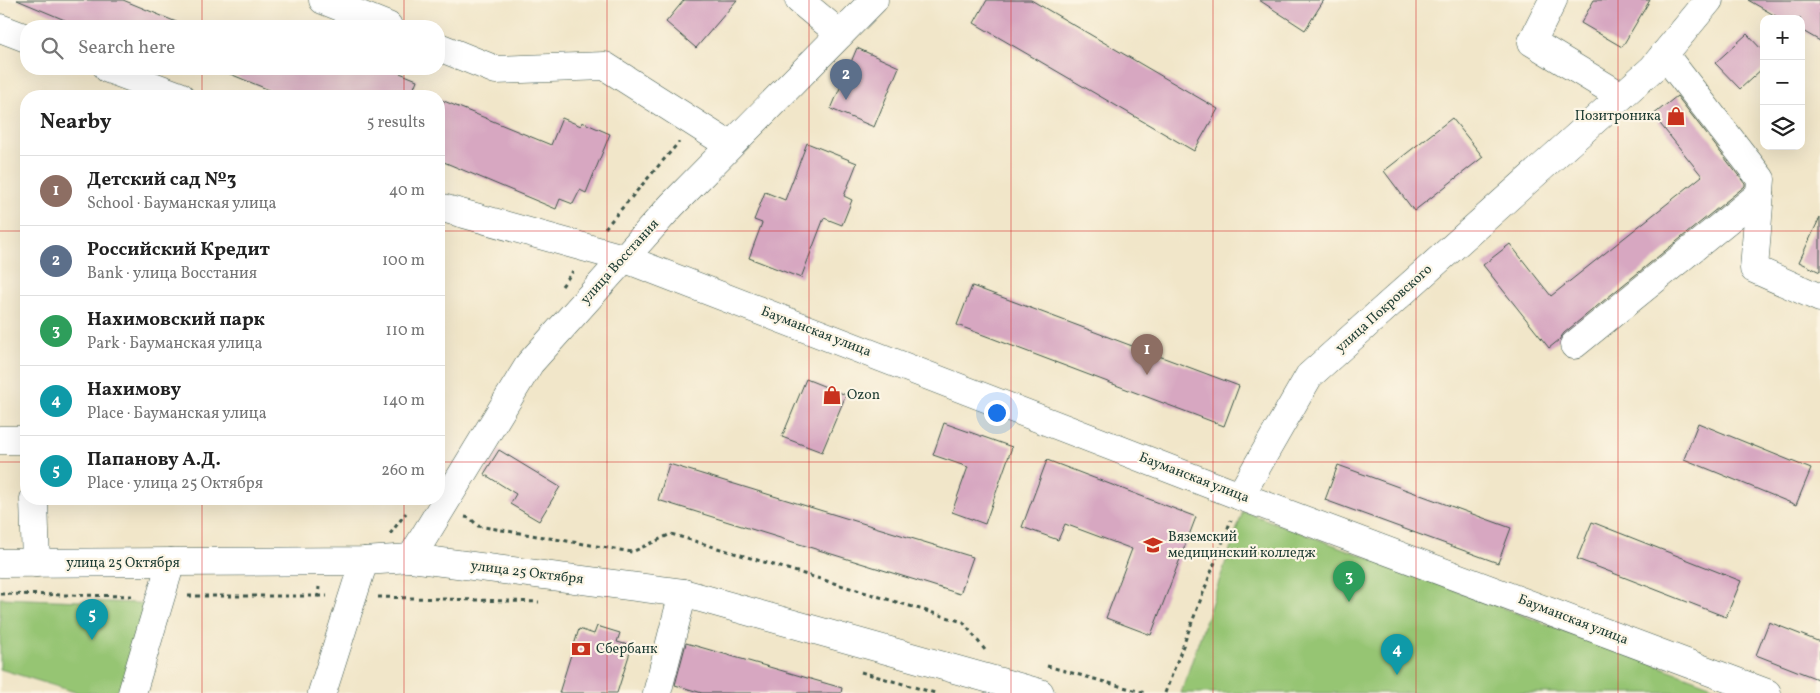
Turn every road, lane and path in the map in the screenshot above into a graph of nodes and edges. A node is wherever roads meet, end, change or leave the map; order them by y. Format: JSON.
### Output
{"nodes":[{"id":1,"x":323,"y":0,"type":"edge"},
{"id":2,"x":799,"y":0,"type":"edge"},
{"id":3,"x":874,"y":0,"type":"edge"},
{"id":4,"x":1554,"y":0,"type":"edge"},
{"id":5,"x":1709,"y":0,"type":"edge"},
{"id":6,"x":373,"y":20,"type":"edge"},
{"id":7,"x":0,"y":28,"type":"edge"},
{"id":8,"x":840,"y":34,"type":"junction"},
{"id":9,"x":20,"y":36,"type":"edge"},
{"id":10,"x":445,"y":49,"type":"edge"},
{"id":11,"x":1664,"y":54,"type":"junction"},
{"id":12,"x":124,"y":75,"type":"edge"},
{"id":13,"x":164,"y":90,"type":"edge"},
{"id":14,"x":1621,"y":96,"type":"junction"},
{"id":15,"x":729,"y":145,"type":"junction"},
{"id":16,"x":1760,"y":194,"type":"junction"},
{"id":17,"x":445,"y":209,"type":"edge"},
{"id":18,"x":623,"y":258,"type":"junction"},
{"id":19,"x":1820,"y":298,"type":"edge"},
{"id":20,"x":1574,"y":345,"type":"dead end"},
{"id":21,"x":0,"y":440,"type":"edge"},
{"id":22,"x":20,"y":440,"type":"edge"},
{"id":23,"x":1240,"y":496,"type":"junction"},
{"id":24,"x":445,"y":504,"type":"edge"},
{"id":25,"x":34,"y":505,"type":"edge"},
{"id":26,"x":444,"y":505,"type":"edge"},
{"id":27,"x":440,"y":512,"type":"junction"},
{"id":28,"x":411,"y":558,"type":"junction"},
{"id":29,"x":364,"y":561,"type":"junction"},
{"id":30,"x":171,"y":562,"type":"junction"},
{"id":31,"x":0,"y":563,"type":"edge"},
{"id":32,"x":36,"y":563,"type":"junction"},
{"id":33,"x":683,"y":594,"type":"junction"},
{"id":34,"x":318,"y":596,"type":"dead end"},
{"id":35,"x":352,"y":597,"type":"junction"},
{"id":36,"x":546,"y":602,"type":"dead end"},
{"id":37,"x":994,"y":652,"type":"dead end"},
{"id":38,"x":1041,"y":665,"type":"dead end"},
{"id":39,"x":132,"y":693,"type":"edge"},
{"id":40,"x":322,"y":693,"type":"edge"},
{"id":41,"x":657,"y":693,"type":"edge"},
{"id":42,"x":1040,"y":693,"type":"edge"},
{"id":43,"x":1145,"y":693,"type":"edge"},
{"id":44,"x":1165,"y":693,"type":"edge"},
{"id":45,"x":1767,"y":693,"type":"edge"}],
"edges":[{"from":1,"to":6,"type":"street"},
{"from":2,"to":8,"type":"street"},
{"from":3,"to":8,"type":"street","name":"улица Восстания"},
{"from":4,"to":14,"type":"street"},
{"from":5,"to":11,"type":"street","name":"улица Покровского"},
{"from":7,"to":9,"type":"street"},
{"from":8,"to":15,"type":"street","name":"улица Восстания"},
{"from":10,"to":15,"type":"street"},
{"from":11,"to":14,"type":"street","name":"улица Покровского"},
{"from":11,"to":16,"type":"street"},
{"from":12,"to":13,"type":"street"},
{"from":14,"to":23,"type":"street","name":"улица Покровского"},
{"from":15,"to":18,"type":"street","name":"улица Восстания"},
{"from":16,"to":19,"type":"street"},
{"from":16,"to":20,"type":"street"},
{"from":17,"to":18,"type":"street","name":"Бауманская улица"},
{"from":18,"to":23,"type":"street","name":"Бауманская улица"},
{"from":18,"to":24,"type":"street","name":"улица Восстания"},
{"from":21,"to":22,"type":"street"},
{"from":23,"to":44,"type":"path"},
{"from":23,"to":45,"type":"street","name":"Бауманская улица"},
{"from":25,"to":32,"type":"street"},
{"from":26,"to":27,"type":"street","name":"улица Восстания"},
{"from":27,"to":28,"type":"street","name":"улица Восстания"},
{"from":27,"to":37,"type":"path"},
{"from":28,"to":29,"type":"street","name":"улица 25 Октября"},
{"from":28,"to":33,"type":"street","name":"улица 25 Октября"},
{"from":29,"to":30,"type":"street","name":"улица 25 Октября"},
{"from":29,"to":35,"type":"street"},
{"from":30,"to":32,"type":"street","name":"улица 25 Октября"},
{"from":30,"to":39,"type":"street"},
{"from":31,"to":32,"type":"street","name":"улица 25 Октября"},
{"from":33,"to":41,"type":"street"},
{"from":33,"to":42,"type":"street","name":"улица 25 Октября"},
{"from":34,"to":35,"type":"path"},
{"from":35,"to":36,"type":"path"},
{"from":35,"to":40,"type":"street"},
{"from":38,"to":43,"type":"path"}]}
